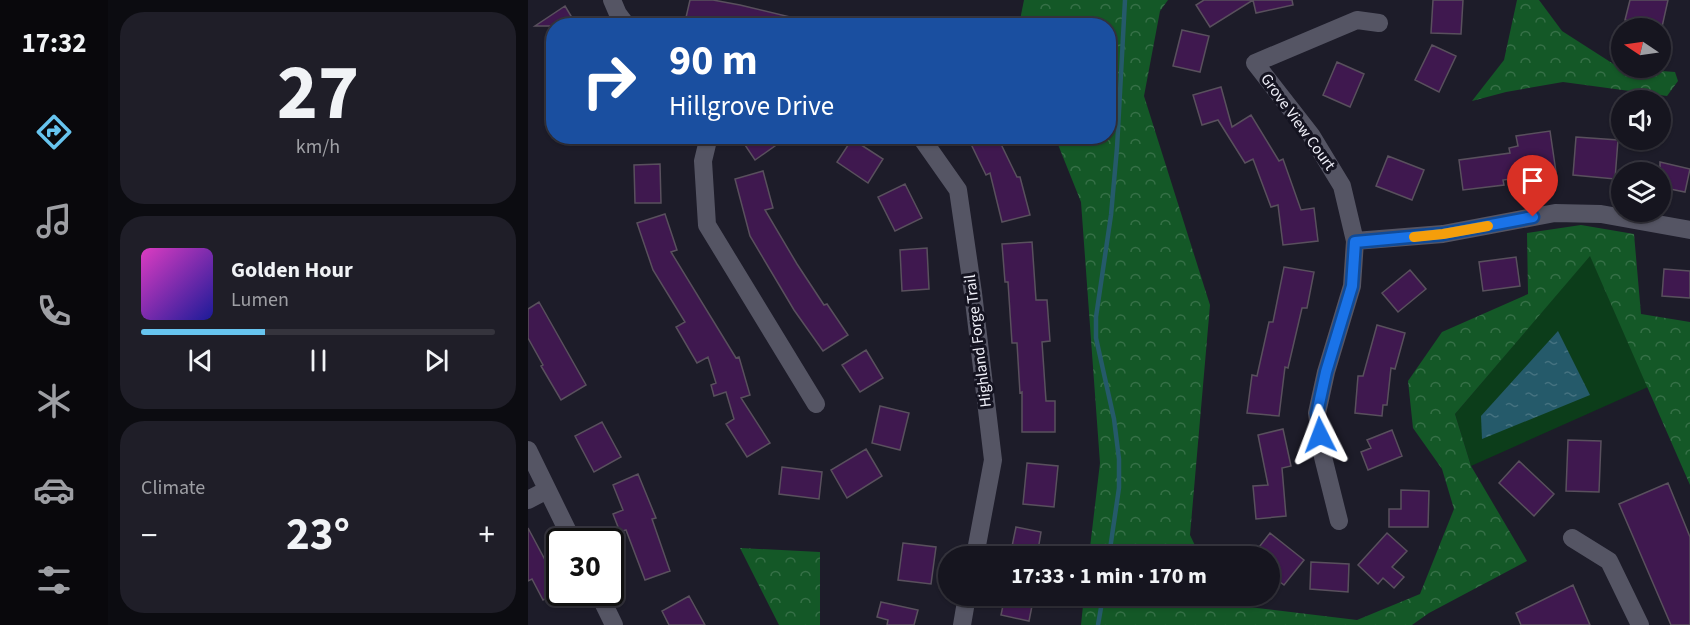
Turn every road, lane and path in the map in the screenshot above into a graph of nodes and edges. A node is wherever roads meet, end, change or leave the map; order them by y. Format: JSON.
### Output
{"nodes":[{"id":1,"x":612,"y":0,"type":"edge"},
{"id":2,"x":621,"y":18,"type":"edge"},
{"id":3,"x":1379,"y":23,"type":"dead end"},
{"id":4,"x":707,"y":144,"type":"edge"},
{"id":5,"x":926,"y":144,"type":"edge"},
{"id":6,"x":1690,"y":230,"type":"edge"},
{"id":7,"x":1355,"y":242,"type":"junction"},
{"id":8,"x":816,"y":404,"type":"dead end"},
{"id":9,"x":528,"y":450,"type":"edge"},
{"id":10,"x":548,"y":490,"type":"junction"},
{"id":11,"x":528,"y":500,"type":"edge"},
{"id":12,"x":1339,"y":521,"type":"dead end"},
{"id":13,"x":566,"y":528,"type":"edge"},
{"id":14,"x":1572,"y":538,"type":"dead end"},
{"id":15,"x":977,"y":546,"type":"edge"},
{"id":16,"x":605,"y":606,"type":"edge"},
{"id":17,"x":965,"y":606,"type":"edge"},
{"id":18,"x":614,"y":625,"type":"edge"},
{"id":19,"x":962,"y":625,"type":"edge"},
{"id":20,"x":1640,"y":625,"type":"edge"}],
"edges":[{"from":1,"to":2,"type":"street"},
{"from":3,"to":7,"type":"street","name":"Grove View Court"},
{"from":4,"to":8,"type":"street"},
{"from":5,"to":15,"type":"street","name":"Highland Forge Trail"},
{"from":6,"to":7,"type":"street"},
{"from":7,"to":12,"type":"street","name":"Grove View Court"},
{"from":9,"to":10,"type":"street"},
{"from":10,"to":11,"type":"street"},
{"from":10,"to":13,"type":"street"},
{"from":14,"to":20,"type":"street"},
{"from":16,"to":18,"type":"street"},
{"from":17,"to":19,"type":"street"}]}
